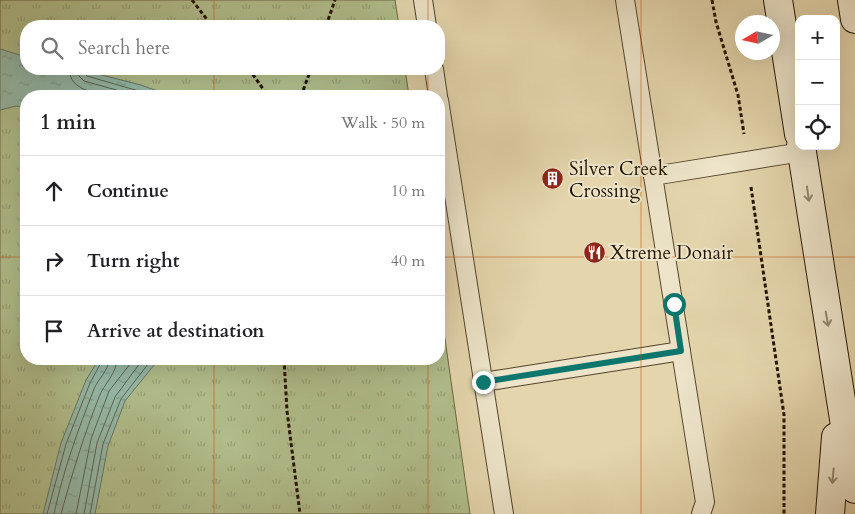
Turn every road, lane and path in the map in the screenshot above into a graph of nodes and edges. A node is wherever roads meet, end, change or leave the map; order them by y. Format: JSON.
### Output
{"nodes":[{"id":1,"x":192,"y":0,"type":"edge"},
{"id":2,"x":335,"y":0,"type":"edge"},
{"id":3,"x":423,"y":0,"type":"edge"},
{"id":4,"x":625,"y":0,"type":"edge"},
{"id":5,"x":712,"y":0,"type":"edge"},
{"id":6,"x":778,"y":0,"type":"edge"},
{"id":7,"x":852,"y":0,"type":"edge"},
{"id":8,"x":855,"y":19,"type":"edge"},
{"id":9,"x":207,"y":20,"type":"edge"},
{"id":10,"x":328,"y":20,"type":"edge"},
{"id":11,"x":426,"y":20,"type":"edge"},
{"id":12,"x":253,"y":75,"type":"edge"},
{"id":13,"x":309,"y":75,"type":"edge"},
{"id":14,"x":435,"y":75,"type":"edge"},
{"id":15,"x":264,"y":90,"type":"edge"},
{"id":16,"x":303,"y":90,"type":"edge"},
{"id":17,"x":437,"y":90,"type":"edge"},
{"id":18,"x":795,"y":111,"type":"edge"},
{"id":19,"x":445,"y":138,"type":"edge"},
{"id":20,"x":795,"y":146,"type":"edge"},
{"id":21,"x":801,"y":150,"type":"edge"},
{"id":22,"x":748,"y":160,"type":"junction"},
{"id":23,"x":653,"y":176,"type":"junction"},
{"id":24,"x":681,"y":351,"type":"junction"},
{"id":25,"x":284,"y":365,"type":"edge"},
{"id":26,"x":483,"y":382,"type":"junction"},
{"id":27,"x":840,"y":393,"type":"junction"},
{"id":28,"x":855,"y":489,"type":"edge"},
{"id":29,"x":300,"y":514,"type":"edge"},
{"id":30,"x":504,"y":514,"type":"edge"},
{"id":31,"x":701,"y":514,"type":"edge"},
{"id":32,"x":784,"y":514,"type":"edge"},
{"id":33,"x":830,"y":514,"type":"edge"}],
"edges":[{"from":1,"to":9,"type":"path"},
{"from":2,"to":10,"type":"path"},
{"from":3,"to":11,"type":"lane"},
{"from":4,"to":23,"type":"lane"},
{"from":5,"to":22,"type":"path"},
{"from":6,"to":18,"type":"main road"},
{"from":7,"to":8,"type":"main road"},
{"from":12,"to":15,"type":"path"},
{"from":13,"to":16,"type":"path"},
{"from":14,"to":17,"type":"lane"},
{"from":19,"to":26,"type":"lane"},
{"from":20,"to":22,"type":"lane"},
{"from":21,"to":27,"type":"main road","one_way":true},
{"from":22,"to":23,"type":"lane"},
{"from":22,"to":32,"type":"path"},
{"from":23,"to":24,"type":"lane"},
{"from":24,"to":26,"type":"lane"},
{"from":24,"to":31,"type":"lane"},
{"from":25,"to":29,"type":"path"},
{"from":26,"to":30,"type":"lane"},
{"from":27,"to":28,"type":"main road"},
{"from":27,"to":33,"type":"main road","one_way":true}]}
